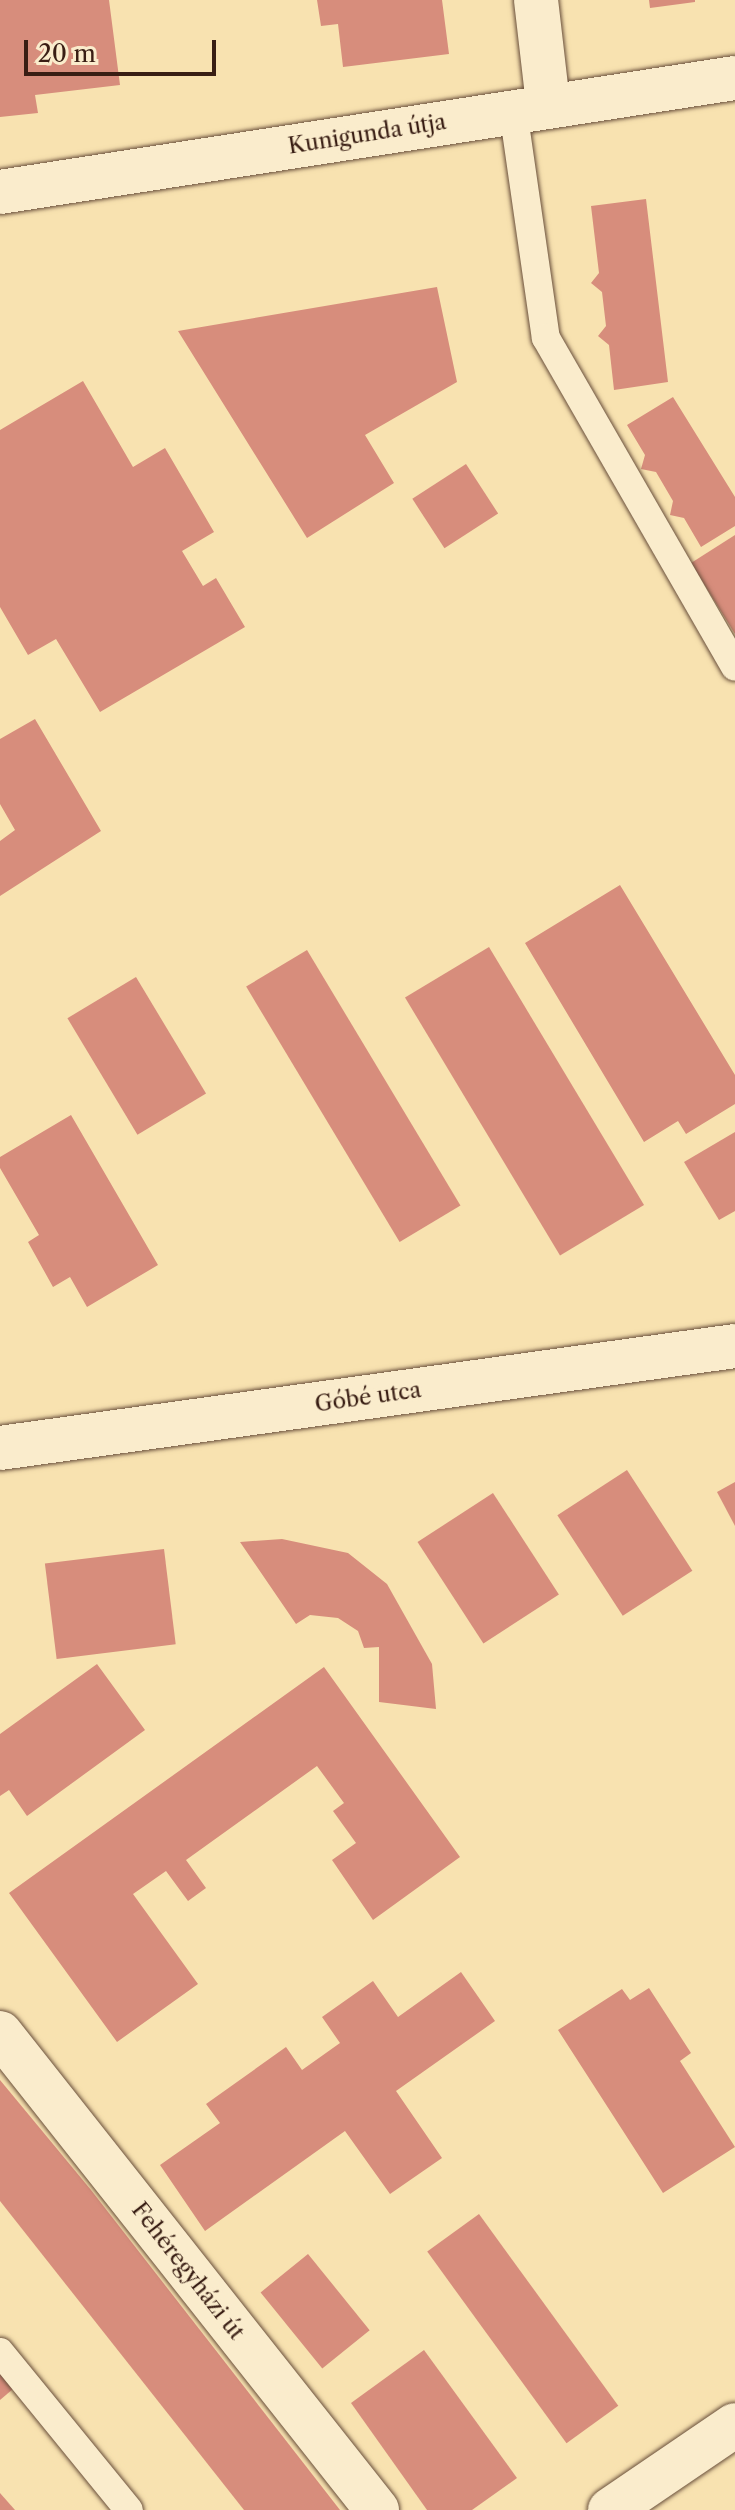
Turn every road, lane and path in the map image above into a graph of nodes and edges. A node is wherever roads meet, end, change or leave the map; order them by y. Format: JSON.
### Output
{"nodes":[{"id":1,"x":536,"y":0,"type":"edge"},
{"id":2,"x":735,"y":78,"type":"edge"},
{"id":3,"x":531,"y":107,"type":"junction"},
{"id":4,"x":0,"y":192,"type":"edge"},
{"id":5,"x":735,"y":667,"type":"edge"},
{"id":6,"x":735,"y":1346,"type":"edge"},
{"id":7,"x":0,"y":1448,"type":"edge"},
{"id":8,"x":0,"y":2033,"type":"edge"},
{"id":9,"x":0,"y":2352,"type":"edge"},
{"id":10,"x":735,"y":2425,"type":"edge"},
{"id":11,"x":129,"y":2510,"type":"edge"},
{"id":12,"x":377,"y":2510,"type":"edge"},
{"id":13,"x":610,"y":2510,"type":"edge"}],
"edges":[{"from":1,"to":3,"type":"street"},
{"from":2,"to":3,"type":"street","name":"Kunigunda útja"},
{"from":3,"to":4,"type":"street","name":"Kunigunda útja"},
{"from":3,"to":5,"type":"lane"},
{"from":6,"to":7,"type":"street","name":"Góbé utca"},
{"from":8,"to":12,"type":"street","name":"Fehéregyházi út"},
{"from":9,"to":11,"type":"lane"},
{"from":10,"to":13,"type":"street"}]}
